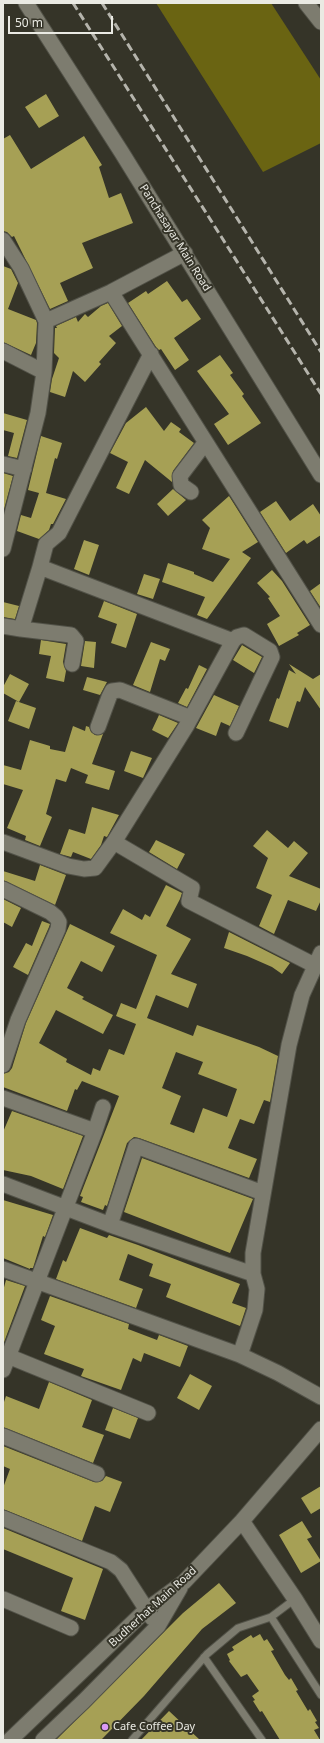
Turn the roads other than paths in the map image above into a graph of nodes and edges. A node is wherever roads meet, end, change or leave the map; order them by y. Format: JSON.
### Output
{"nodes":[{"id":1,"x":26,"y":3,"type":"edge"},
{"id":2,"x":306,"y":3,"type":"edge"},
{"id":3,"x":321,"y":22,"type":"edge"},
{"id":4,"x":3,"y":240,"type":"edge"},
{"id":5,"x":185,"y":254,"type":"junction"},
{"id":6,"x":111,"y":292,"type":"junction"},
{"id":7,"x":46,"y":321,"type":"junction"},
{"id":8,"x":3,"y":351,"type":"edge"},
{"id":9,"x":150,"y":354,"type":"junction"},
{"id":10,"x":44,"y":372,"type":"junction"},
{"id":11,"x":205,"y":443,"type":"junction"},
{"id":12,"x":3,"y":464,"type":"edge"},
{"id":13,"x":24,"y":469,"type":"junction"},
{"id":14,"x":321,"y":476,"type":"edge"},
{"id":15,"x":190,"y":492,"type":"dead end"},
{"id":16,"x":3,"y":549,"type":"edge"},
{"id":17,"x":40,"y":567,"type":"junction"},
{"id":18,"x":321,"y":625,"type":"edge"},
{"id":19,"x":3,"y":626,"type":"edge"},
{"id":20,"x":20,"y":629,"type":"junction"},
{"id":21,"x":233,"y":641,"type":"junction"},
{"id":22,"x":72,"y":664,"type":"dead end"},
{"id":23,"x":191,"y":718,"type":"junction"},
{"id":24,"x":98,"y":727,"type":"dead end"},
{"id":25,"x":236,"y":733,"type":"dead end"},
{"id":26,"x":3,"y":842,"type":"edge"},
{"id":27,"x":114,"y":842,"type":"junction"},
{"id":28,"x":3,"y":890,"type":"edge"},
{"id":29,"x":318,"y":959,"type":"edge"},
{"id":30,"x":4,"y":1060,"type":"edge"},
{"id":31,"x":3,"y":1098,"type":"edge"},
{"id":32,"x":103,"y":1107,"type":"dead end"},
{"id":33,"x":96,"y":1131,"type":"junction"},
{"id":34,"x":3,"y":1184,"type":"edge"},
{"id":35,"x":262,"y":1193,"type":"junction"},
{"id":36,"x":66,"y":1208,"type":"junction"},
{"id":37,"x":110,"y":1225,"type":"junction"},
{"id":38,"x":3,"y":1269,"type":"edge"},
{"id":39,"x":253,"y":1274,"type":"junction"},
{"id":40,"x":37,"y":1282,"type":"junction"},
{"id":41,"x":240,"y":1355,"type":"junction"},
{"id":42,"x":5,"y":1360,"type":"edge"},
{"id":43,"x":321,"y":1397,"type":"edge"},
{"id":44,"x":148,"y":1413,"type":"dead end"},
{"id":45,"x":320,"y":1434,"type":"edge"},
{"id":46,"x":3,"y":1436,"type":"edge"},
{"id":47,"x":97,"y":1474,"type":"dead end"},
{"id":48,"x":3,"y":1518,"type":"edge"},
{"id":49,"x":242,"y":1521,"type":"junction"},
{"id":50,"x":184,"y":1582,"type":"junction"},
{"id":51,"x":3,"y":1599,"type":"edge"},
{"id":52,"x":295,"y":1599,"type":"junction"},
{"id":53,"x":146,"y":1610,"type":"junction"},
{"id":54,"x":271,"y":1618,"type":"junction"},
{"id":55,"x":158,"y":1626,"type":"junction"},
{"id":56,"x":71,"y":1628,"type":"dead end"},
{"id":57,"x":321,"y":1641,"type":"edge"},
{"id":58,"x":204,"y":1657,"type":"junction"},
{"id":59,"x":321,"y":1695,"type":"edge"},
{"id":60,"x":10,"y":1740,"type":"edge"},
{"id":61,"x":43,"y":1740,"type":"edge"},
{"id":62,"x":132,"y":1740,"type":"edge"},
{"id":63,"x":262,"y":1740,"type":"edge"}],
"edges":[{"from":1,"to":5,"type":"street","name":"Panchasayar Main Road"},
{"from":2,"to":3,"type":"street"},
{"from":4,"to":7,"type":"street"},
{"from":5,"to":6,"type":"street"},
{"from":5,"to":14,"type":"street","name":"Panchasayar Main Road"},
{"from":6,"to":7,"type":"street"},
{"from":6,"to":9,"type":"street"},
{"from":7,"to":10,"type":"street"},
{"from":8,"to":10,"type":"street"},
{"from":9,"to":11,"type":"street"},
{"from":9,"to":17,"type":"street"},
{"from":10,"to":13,"type":"street"},
{"from":11,"to":15,"type":"street"},
{"from":11,"to":18,"type":"street"},
{"from":12,"to":13,"type":"street"},
{"from":13,"to":16,"type":"street"},
{"from":17,"to":20,"type":"street"},
{"from":17,"to":21,"type":"street"},
{"from":19,"to":20,"type":"street"},
{"from":20,"to":22,"type":"street"},
{"from":21,"to":23,"type":"street"},
{"from":21,"to":25,"type":"street"},
{"from":23,"to":24,"type":"street"},
{"from":23,"to":27,"type":"street"},
{"from":26,"to":27,"type":"street"},
{"from":27,"to":29,"type":"street"},
{"from":28,"to":30,"type":"street"},
{"from":29,"to":35,"type":"street"},
{"from":31,"to":33,"type":"street"},
{"from":32,"to":33,"type":"street"},
{"from":33,"to":36,"type":"street"},
{"from":34,"to":36,"type":"street"},
{"from":35,"to":37,"type":"street"},
{"from":35,"to":39,"type":"street"},
{"from":36,"to":37,"type":"street"},
{"from":36,"to":40,"type":"street"},
{"from":37,"to":39,"type":"street"},
{"from":38,"to":40,"type":"street"},
{"from":39,"to":41,"type":"street"},
{"from":40,"to":41,"type":"street"},
{"from":40,"to":42,"type":"street"},
{"from":41,"to":43,"type":"street"},
{"from":42,"to":44,"type":"street"},
{"from":45,"to":49,"type":"street","name":"Budherhat Main Road"},
{"from":46,"to":47,"type":"street"},
{"from":48,"to":53,"type":"street"},
{"from":49,"to":50,"type":"street","name":"Budherhat Main Road"},
{"from":49,"to":52,"type":"street"},
{"from":50,"to":53,"type":"street","name":"Budherhat Main Road"},
{"from":50,"to":55,"type":"street"},
{"from":51,"to":56,"type":"street"},
{"from":52,"to":54,"type":"lane"},
{"from":52,"to":57,"type":"street"},
{"from":53,"to":55,"type":"street"},
{"from":53,"to":60,"type":"street","name":"Budherhat Main Road"},
{"from":54,"to":58,"type":"lane"},
{"from":54,"to":59,"type":"lane"},
{"from":55,"to":61,"type":"street"},
{"from":58,"to":62,"type":"lane"},
{"from":58,"to":63,"type":"lane"}]}
